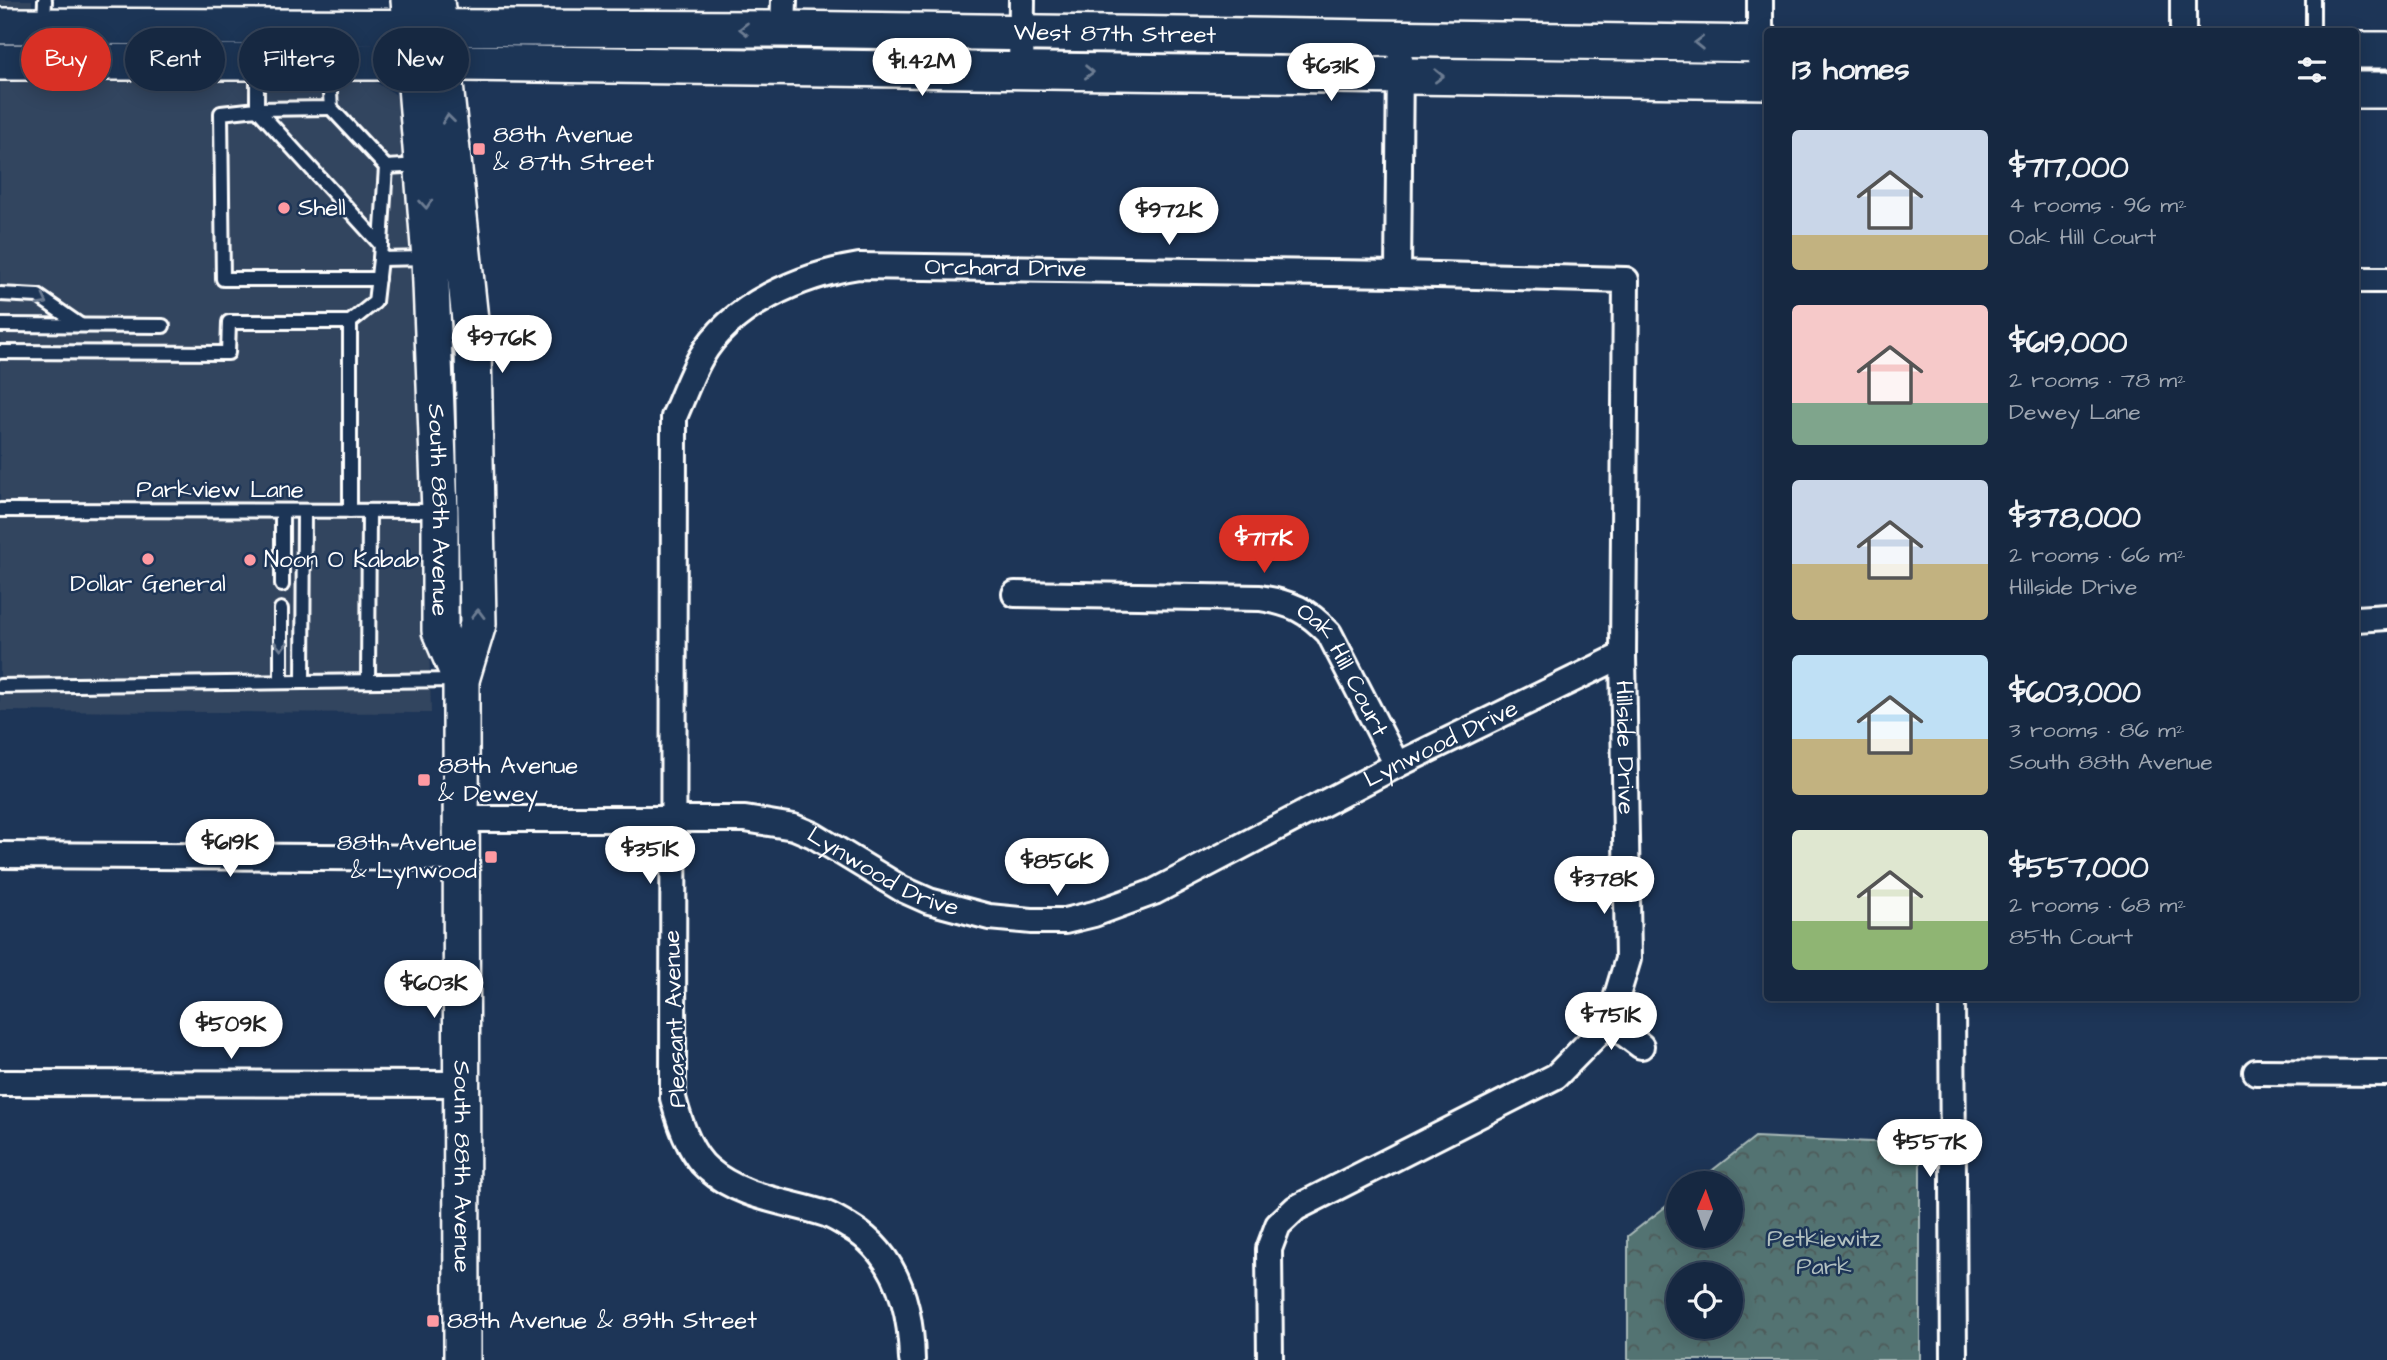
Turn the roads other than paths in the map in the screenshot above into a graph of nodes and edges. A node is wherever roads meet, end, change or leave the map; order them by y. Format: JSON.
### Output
{"nodes":[{"id":1,"x":1760,"y":0,"type":"edge"},
{"id":2,"x":2183,"y":0,"type":"edge"},
{"id":3,"x":2313,"y":0,"type":"edge"},
{"id":4,"x":45,"y":13,"type":"edge"},
{"id":5,"x":424,"y":13,"type":"edge"},
{"id":6,"x":784,"y":14,"type":"edge"},
{"id":7,"x":1022,"y":17,"type":"edge"},
{"id":8,"x":0,"y":26,"type":"edge"},
{"id":9,"x":2183,"y":28,"type":"edge"},
{"id":10,"x":2313,"y":28,"type":"edge"},
{"id":11,"x":1400,"y":38,"type":"junction"},
{"id":12,"x":1764,"y":44,"type":"edge"},
{"id":13,"x":2359,"y":50,"type":"edge"},
{"id":14,"x":2387,"y":50,"type":"edge"},
{"id":15,"x":0,"y":62,"type":"edge"},
{"id":16,"x":239,"y":62,"type":"edge"},
{"id":17,"x":469,"y":64,"type":"edge"},
{"id":18,"x":1021,"y":71,"type":"junction"},
{"id":19,"x":1400,"y":76,"type":"junction"},
{"id":20,"x":1764,"y":81,"type":"edge"},
{"id":21,"x":2359,"y":90,"type":"edge"},
{"id":22,"x":2387,"y":90,"type":"edge"},
{"id":23,"x":257,"y":91,"type":"edge"},
{"id":24,"x":330,"y":91,"type":"edge"},
{"id":25,"x":427,"y":91,"type":"edge"},
{"id":26,"x":433,"y":91,"type":"edge"},
{"id":27,"x":257,"y":108,"type":"junction"},
{"id":28,"x":331,"y":108,"type":"junction"},
{"id":29,"x":423,"y":164,"type":"junction"},
{"id":30,"x":386,"y":167,"type":"junction"},
{"id":31,"x":381,"y":245,"type":"junction"},
{"id":32,"x":380,"y":258,"type":"junction"},
{"id":33,"x":430,"y":258,"type":"junction"},
{"id":34,"x":1398,"y":274,"type":"junction"},
{"id":35,"x":378,"y":279,"type":"junction"},
{"id":36,"x":1626,"y":280,"type":"joint"},
{"id":37,"x":2359,"y":280,"type":"edge"},
{"id":38,"x":2387,"y":280,"type":"edge"},
{"id":39,"x":0,"y":294,"type":"edge"},
{"id":40,"x":734,"y":317,"type":"joint"},
{"id":41,"x":350,"y":322,"type":"junction"},
{"id":42,"x":0,"y":325,"type":"edge"},
{"id":43,"x":80,"y":325,"type":"junction"},
{"id":44,"x":163,"y":326,"type":"dead end"},
{"id":45,"x":0,"y":352,"type":"edge"},
{"id":46,"x":0,"y":510,"type":"edge"},
{"id":47,"x":282,"y":511,"type":"junction"},
{"id":48,"x":304,"y":511,"type":"junction"},
{"id":49,"x":350,"y":511,"type":"junction"},
{"id":50,"x":369,"y":511,"type":"junction"},
{"id":51,"x":440,"y":511,"type":"junction"},
{"id":52,"x":282,"y":585,"type":"dead end"},
{"id":53,"x":1015,"y":594,"type":"dead end"},
{"id":54,"x":282,"y":609,"type":"dead end"},
{"id":55,"x":2387,"y":617,"type":"edge"},
{"id":56,"x":2359,"y":619,"type":"edge"},
{"id":57,"x":1623,"y":655,"type":"junction"},
{"id":58,"x":461,"y":680,"type":"junction"},
{"id":59,"x":368,"y":681,"type":"junction"},
{"id":60,"x":281,"y":682,"type":"junction"},
{"id":61,"x":303,"y":682,"type":"junction"},
{"id":62,"x":0,"y":686,"type":"edge"},
{"id":63,"x":1397,"y":765,"type":"junction"},
{"id":64,"x":461,"y":819,"type":"junction"},
{"id":65,"x":672,"y":819,"type":"junction"},
{"id":66,"x":0,"y":855,"type":"edge"},
{"id":67,"x":461,"y":858,"type":"junction"},
{"id":68,"x":1952,"y":1001,"type":"edge"},
{"id":69,"x":1609,"y":1022,"type":"junction"},
{"id":70,"x":1641,"y":1046,"type":"dead end"},
{"id":71,"x":2256,"y":1072,"type":"dead end"},
{"id":72,"x":2387,"y":1073,"type":"edge"},
{"id":73,"x":0,"y":1083,"type":"edge"},
{"id":74,"x":462,"y":1084,"type":"junction"},
{"id":75,"x":462,"y":1360,"type":"edge"},
{"id":76,"x":912,"y":1360,"type":"edge"},
{"id":77,"x":1270,"y":1360,"type":"edge"},
{"id":78,"x":1954,"y":1360,"type":"edge"}],
"edges":[{"from":1,"to":12,"type":"street"},
{"from":2,"to":9,"type":"street"},
{"from":3,"to":10,"type":"lane"},
{"from":4,"to":5,"type":"main road","name":"West 87th Street"},
{"from":4,"to":8,"type":"main road","name":"West 87th Street"},
{"from":6,"to":5,"type":"main road","name":"West 87th Street","one_way":true},
{"from":6,"to":7,"type":"main road","name":"West 87th Street"},
{"from":7,"to":11,"type":"main road","name":"West 87th Street"},
{"from":7,"to":18,"type":"street"},
{"from":12,"to":11,"type":"main road","name":"West 87th Street","one_way":true},
{"from":11,"to":19,"type":"street"},
{"from":12,"to":20,"type":"street"},
{"from":13,"to":14,"type":"main road"},
{"from":15,"to":16,"type":"main road","name":"West 87th Street"},
{"from":17,"to":18,"type":"main road","name":"West 87th Street"},
{"from":18,"to":19,"type":"main road","name":"West 87th Street","one_way":true},
{"from":19,"to":20,"type":"main road","name":"West 87th Street","one_way":true},
{"from":19,"to":34,"type":"street"},
{"from":21,"to":22,"type":"main road"},
{"from":23,"to":27,"type":"lane"},
{"from":24,"to":28,"type":"lane"},
{"from":25,"to":29,"type":"main road","name":"South 88th Avenue"},
{"from":58,"to":26,"type":"main road","name":"South 88th Avenue","one_way":true},
{"from":27,"to":28,"type":"lane"},
{"from":27,"to":31,"type":"lane"},
{"from":27,"to":35,"type":"lane"},
{"from":28,"to":30,"type":"lane"},
{"from":29,"to":30,"type":"lane"},
{"from":29,"to":33,"type":"main road","name":"South 88th Avenue","one_way":true},
{"from":30,"to":31,"type":"lane"},
{"from":31,"to":32,"type":"lane"},
{"from":32,"to":33,"type":"lane"},
{"from":32,"to":35,"type":"lane"},
{"from":33,"to":51,"type":"main road","name":"South 88th Avenue"},
{"from":34,"to":36,"type":"street","name":"Orchard Drive"},
{"from":34,"to":40,"type":"street","name":"Orchard Drive"},
{"from":35,"to":41,"type":"lane"},
{"from":36,"to":57,"type":"street","name":"Hillside Drive"},
{"from":37,"to":38,"type":"street"},
{"from":39,"to":43,"type":"lane","one_way":true},
{"from":40,"to":65,"type":"street","name":"Pleasant Avenue"},
{"from":41,"to":45,"type":"lane"},
{"from":41,"to":49,"type":"lane"},
{"from":42,"to":43,"type":"lane"},
{"from":43,"to":44,"type":"lane"},
{"from":46,"to":47,"type":"lane","name":"Parkview Lane"},
{"from":47,"to":48,"type":"lane","name":"Parkview Lane"},
{"from":47,"to":52,"type":"lane"},
{"from":48,"to":49,"type":"lane","name":"Parkview Lane"},
{"from":48,"to":61,"type":"lane"},
{"from":49,"to":50,"type":"lane","name":"Parkview Lane"},
{"from":50,"to":51,"type":"lane","name":"Parkview Lane"},
{"from":50,"to":59,"type":"lane"},
{"from":51,"to":58,"type":"main road","name":"South 88th Avenue"},
{"from":53,"to":63,"type":"street","name":"Oak Hill Court"},
{"from":54,"to":60,"type":"lane","one_way":true},
{"from":55,"to":56,"type":"street"},
{"from":57,"to":63,"type":"street","name":"Lynwood Drive"},
{"from":57,"to":69,"type":"street","name":"Hillside Drive"},
{"from":58,"to":59,"type":"lane"},
{"from":58,"to":64,"type":"main road","name":"South 88th Avenue"},
{"from":59,"to":61,"type":"lane"},
{"from":60,"to":61,"type":"lane"},
{"from":60,"to":62,"type":"lane"},
{"from":63,"to":65,"type":"street","name":"Lynwood Drive"},
{"from":64,"to":65,"type":"street","name":"Lynwood Drive"},
{"from":64,"to":67,"type":"main road","name":"South 88th Avenue"},
{"from":65,"to":76,"type":"street","name":"Pleasant Avenue"},
{"from":66,"to":67,"type":"street"},
{"from":67,"to":74,"type":"main road","name":"South 88th Avenue"},
{"from":68,"to":78,"type":"street"},
{"from":69,"to":70,"type":"street"},
{"from":69,"to":77,"type":"street","name":"Hillside Drive"},
{"from":71,"to":72,"type":"street"},
{"from":73,"to":74,"type":"street"},
{"from":74,"to":75,"type":"main road","name":"South 88th Avenue"}]}
